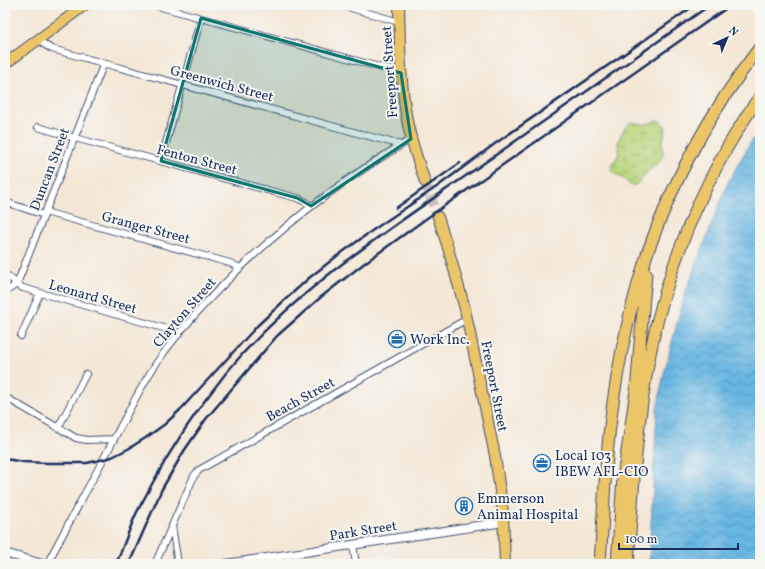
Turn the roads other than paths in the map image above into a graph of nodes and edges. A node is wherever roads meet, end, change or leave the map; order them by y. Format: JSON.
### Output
{"nodes":[{"id":1,"x":85,"y":5,"type":"edge"},
{"id":2,"x":154,"y":5,"type":"edge"},
{"id":3,"x":341,"y":5,"type":"edge"},
{"id":4,"x":399,"y":5,"type":"edge"},
{"id":5,"x":201,"y":18,"type":"junction"},
{"id":6,"x":399,"y":22,"type":"junction"},
{"id":7,"x":39,"y":39,"type":"junction"},
{"id":8,"x":760,"y":47,"type":"edge"},
{"id":9,"x":104,"y":63,"type":"junction"},
{"id":10,"x":5,"y":64,"type":"edge"},
{"id":11,"x":401,"y":73,"type":"junction"},
{"id":12,"x":182,"y":85,"type":"junction"},
{"id":13,"x":760,"y":96,"type":"edge"},
{"id":14,"x":38,"y":127,"type":"dead end"},
{"id":15,"x":75,"y":138,"type":"junction"},
{"id":16,"x":411,"y":139,"type":"junction"},
{"id":17,"x":402,"y":145,"type":"junction"},
{"id":18,"x":161,"y":161,"type":"junction"},
{"id":19,"x":425,"y":182,"type":"tunnel mouth"},
{"id":20,"x":11,"y":204,"type":"dead end"},
{"id":21,"x":312,"y":206,"type":"junction"},
{"id":22,"x":45,"y":214,"type":"junction"},
{"id":23,"x":438,"y":216,"type":"tunnel mouth"},
{"id":24,"x":648,"y":253,"type":"junction"},
{"id":25,"x":240,"y":268,"type":"junction"},
{"id":26,"x":5,"y":274,"type":"edge"},
{"id":27,"x":17,"y":284,"type":"junction"},
{"id":28,"x":5,"y":292,"type":"edge"},
{"id":29,"x":40,"y":293,"type":"junction"},
{"id":30,"x":661,"y":308,"type":"junction"},
{"id":31,"x":467,"y":319,"type":"junction"},
{"id":32,"x":179,"y":334,"type":"junction"},
{"id":33,"x":21,"y":336,"type":"dead end"},
{"id":34,"x":86,"y":374,"type":"dead end"},
{"id":35,"x":636,"y":391,"type":"junction"},
{"id":36,"x":5,"y":397,"type":"edge"},
{"id":37,"x":58,"y":428,"type":"junction"},
{"id":38,"x":114,"y":439,"type":"junction"},
{"id":39,"x":504,"y":522,"type":"junction"},
{"id":40,"x":172,"y":526,"type":"junction"},
{"id":41,"x":353,"y":545,"type":"junction"},
{"id":42,"x":5,"y":553,"type":"edge"},
{"id":43,"x":42,"y":564,"type":"edge"},
{"id":44,"x":47,"y":564,"type":"edge"},
{"id":45,"x":155,"y":564,"type":"edge"},
{"id":46,"x":178,"y":564,"type":"edge"},
{"id":47,"x":226,"y":564,"type":"edge"},
{"id":48,"x":356,"y":564,"type":"edge"},
{"id":49,"x":505,"y":564,"type":"edge"},
{"id":50,"x":600,"y":564,"type":"edge"},
{"id":51,"x":612,"y":564,"type":"edge"},
{"id":52,"x":617,"y":564,"type":"edge"},
{"id":53,"x":628,"y":564,"type":"edge"}],
"edges":[{"from":1,"to":7,"type":"main road"},
{"from":2,"to":5,"type":"street"},
{"from":3,"to":6,"type":"street"},
{"from":4,"to":6,"type":"main road","name":"Freeport Street"},
{"from":5,"to":11,"type":"street"},
{"from":5,"to":12,"type":"street"},
{"from":6,"to":11,"type":"main road","name":"Freeport Street"},
{"from":7,"to":9,"type":"street","name":"Greenwich Street"},
{"from":7,"to":10,"type":"main road"},
{"from":8,"to":24,"type":"highway"},
{"from":9,"to":12,"type":"street","name":"Greenwich Street"},
{"from":9,"to":15,"type":"street","name":"Duncan Street"},
{"from":11,"to":16,"type":"main road","name":"Freeport Street"},
{"from":12,"to":17,"type":"street","name":"Greenwich Street"},
{"from":12,"to":18,"type":"street"},
{"from":13,"to":30,"type":"highway"},
{"from":14,"to":15,"type":"street","name":"Fenton Street"},
{"from":15,"to":18,"type":"street","name":"Fenton Street"},
{"from":15,"to":22,"type":"street","name":"Duncan Street"},
{"from":16,"to":17,"type":"street","name":"Clayton Street"},
{"from":16,"to":19,"type":"main road","name":"Freeport Street"},
{"from":17,"to":21,"type":"street","name":"Clayton Street"},
{"from":18,"to":21,"type":"street","name":"Fenton Street"},
{"from":20,"to":22,"type":"street","name":"Granger Street"},
{"from":21,"to":25,"type":"street","name":"Clayton Street"},
{"from":22,"to":25,"type":"street","name":"Granger Street"},
{"from":22,"to":27,"type":"street","name":"Duncan Street"},
{"from":23,"to":31,"type":"main road","name":"Freeport Street"},
{"from":24,"to":35,"type":"highway"},
{"from":24,"to":50,"type":"highway"},
{"from":25,"to":32,"type":"street","name":"Clayton Street"},
{"from":26,"to":27,"type":"street","name":"Leonard Street"},
{"from":27,"to":28,"type":"street"},
{"from":27,"to":29,"type":"street","name":"Leonard Street"},
{"from":29,"to":32,"type":"street","name":"Leonard Street"},
{"from":29,"to":33,"type":"street"},
{"from":30,"to":35,"type":"highway"},
{"from":30,"to":53,"type":"highway"},
{"from":31,"to":39,"type":"main road","name":"Freeport Street"},
{"from":31,"to":40,"type":"street","name":"Beach Street"},
{"from":32,"to":38,"type":"street","name":"Clayton Street"},
{"from":34,"to":37,"type":"street"},
{"from":35,"to":51,"type":"highway"},
{"from":35,"to":52,"type":"highway"},
{"from":36,"to":37,"type":"street"},
{"from":37,"to":38,"type":"street"},
{"from":38,"to":44,"type":"street","name":"Clayton Street"},
{"from":39,"to":41,"type":"street","name":"Park Street"},
{"from":39,"to":49,"type":"main road","name":"Freeport Street"},
{"from":40,"to":45,"type":"street","name":"Beach Street"},
{"from":40,"to":46,"type":"street"},
{"from":41,"to":47,"type":"street","name":"Park Street"},
{"from":41,"to":48,"type":"street"},
{"from":42,"to":43,"type":"street"}]}
